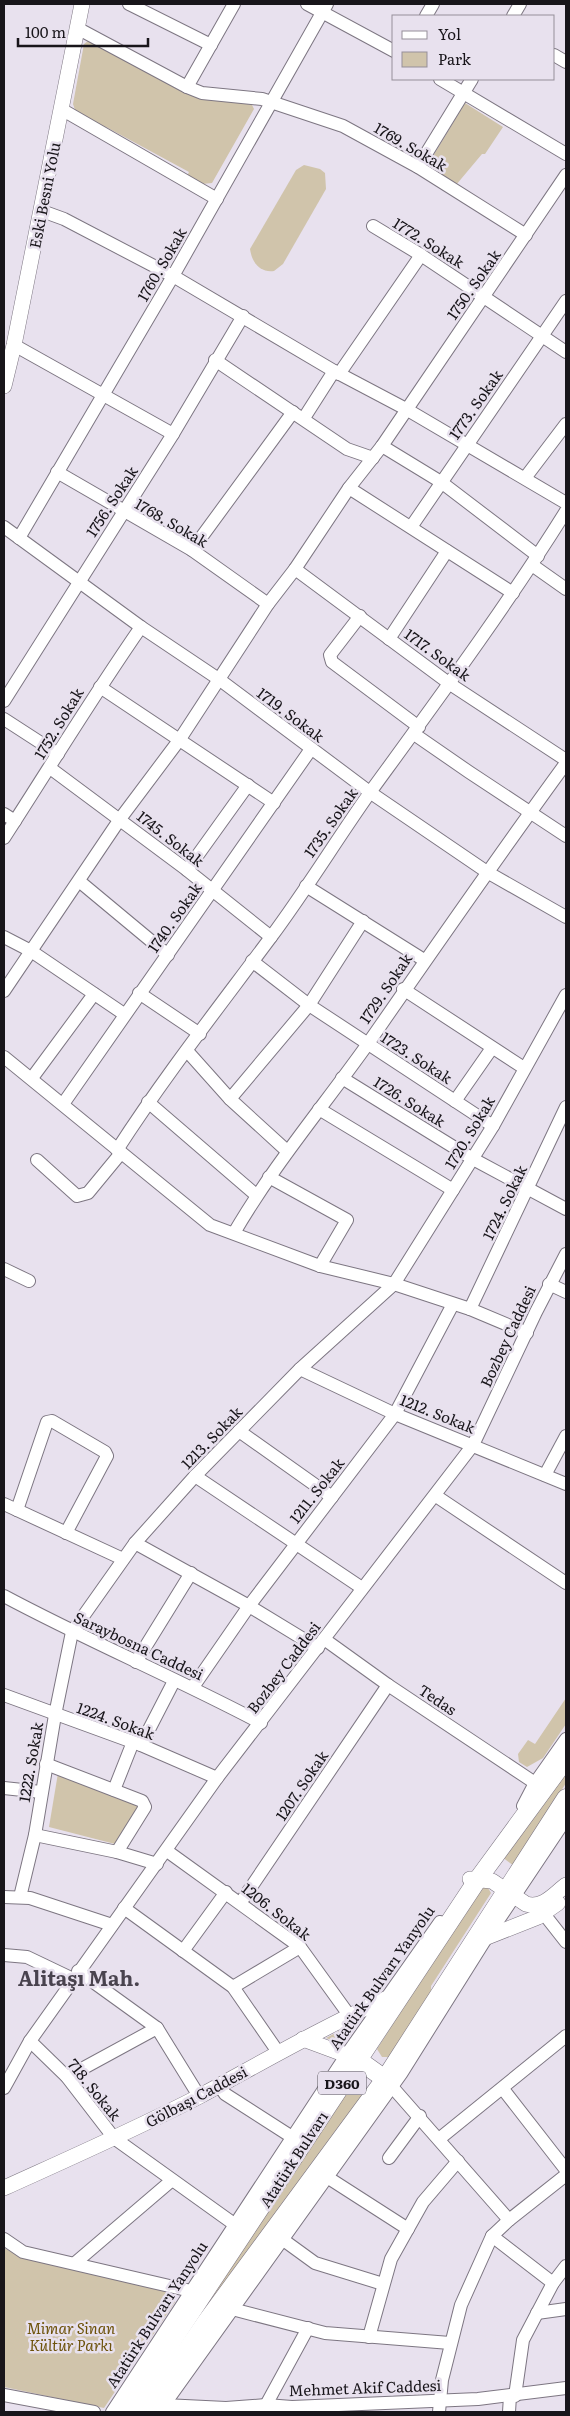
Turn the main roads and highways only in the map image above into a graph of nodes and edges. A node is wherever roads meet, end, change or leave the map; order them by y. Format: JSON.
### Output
{"nodes":[{"id":1,"x":82,"y":4,"type":"edge"},
{"id":2,"x":4,"y":386,"type":"edge"},
{"id":3,"x":566,"y":1759,"type":"edge"},
{"id":4,"x":566,"y":1798,"type":"edge"},
{"id":5,"x":474,"y":1879,"type":"junction"},
{"id":6,"x":566,"y":1885,"type":"edge"},
{"id":7,"x":510,"y":1893,"type":"junction"},
{"id":8,"x":566,"y":1897,"type":"edge"},
{"id":9,"x":479,"y":1940,"type":"junction"},
{"id":10,"x":385,"y":1999,"type":"road end"},
{"id":11,"x":303,"y":2038,"type":"junction"},
{"id":12,"x":352,"y":2056,"type":"junction"},
{"id":13,"x":389,"y":2082,"type":"junction"},
{"id":14,"x":4,"y":2188,"type":"edge"},
{"id":15,"x":125,"y":2412,"type":"edge"},
{"id":16,"x":144,"y":2412,"type":"edge"}],
"edges":[{"from":1,"to":2,"type":"main road","name":"Eski Besni Yolu"},
{"from":3,"to":5,"type":"highway","name":"Atatürk Bulvarı","number":"D360"},
{"from":4,"to":7,"type":"highway","name":"Atatürk Bulvarı","number":"D360"},
{"from":5,"to":7,"type":"main road"},
{"from":5,"to":12,"type":"highway","name":"Atatürk Bulvarı","number":"D360"},
{"from":6,"to":7,"type":"main road"},
{"from":7,"to":9,"type":"highway","name":"Atatürk Bulvarı","number":"D360"},
{"from":8,"to":9,"type":"main road"},
{"from":9,"to":13,"type":"highway","name":"Atatürk Bulvarı","number":"D360"},
{"from":10,"to":11,"type":"main road","name":"Gölbaşı Caddesi"},
{"from":11,"to":12,"type":"main road"},
{"from":11,"to":14,"type":"main road","name":"Gölbaşı Caddesi"},
{"from":12,"to":13,"type":"highway"},
{"from":12,"to":15,"type":"highway","name":"Atatürk Bulvarı","number":"D360"},
{"from":13,"to":16,"type":"highway","name":"Atatürk Bulvarı","number":"D360"}]}
